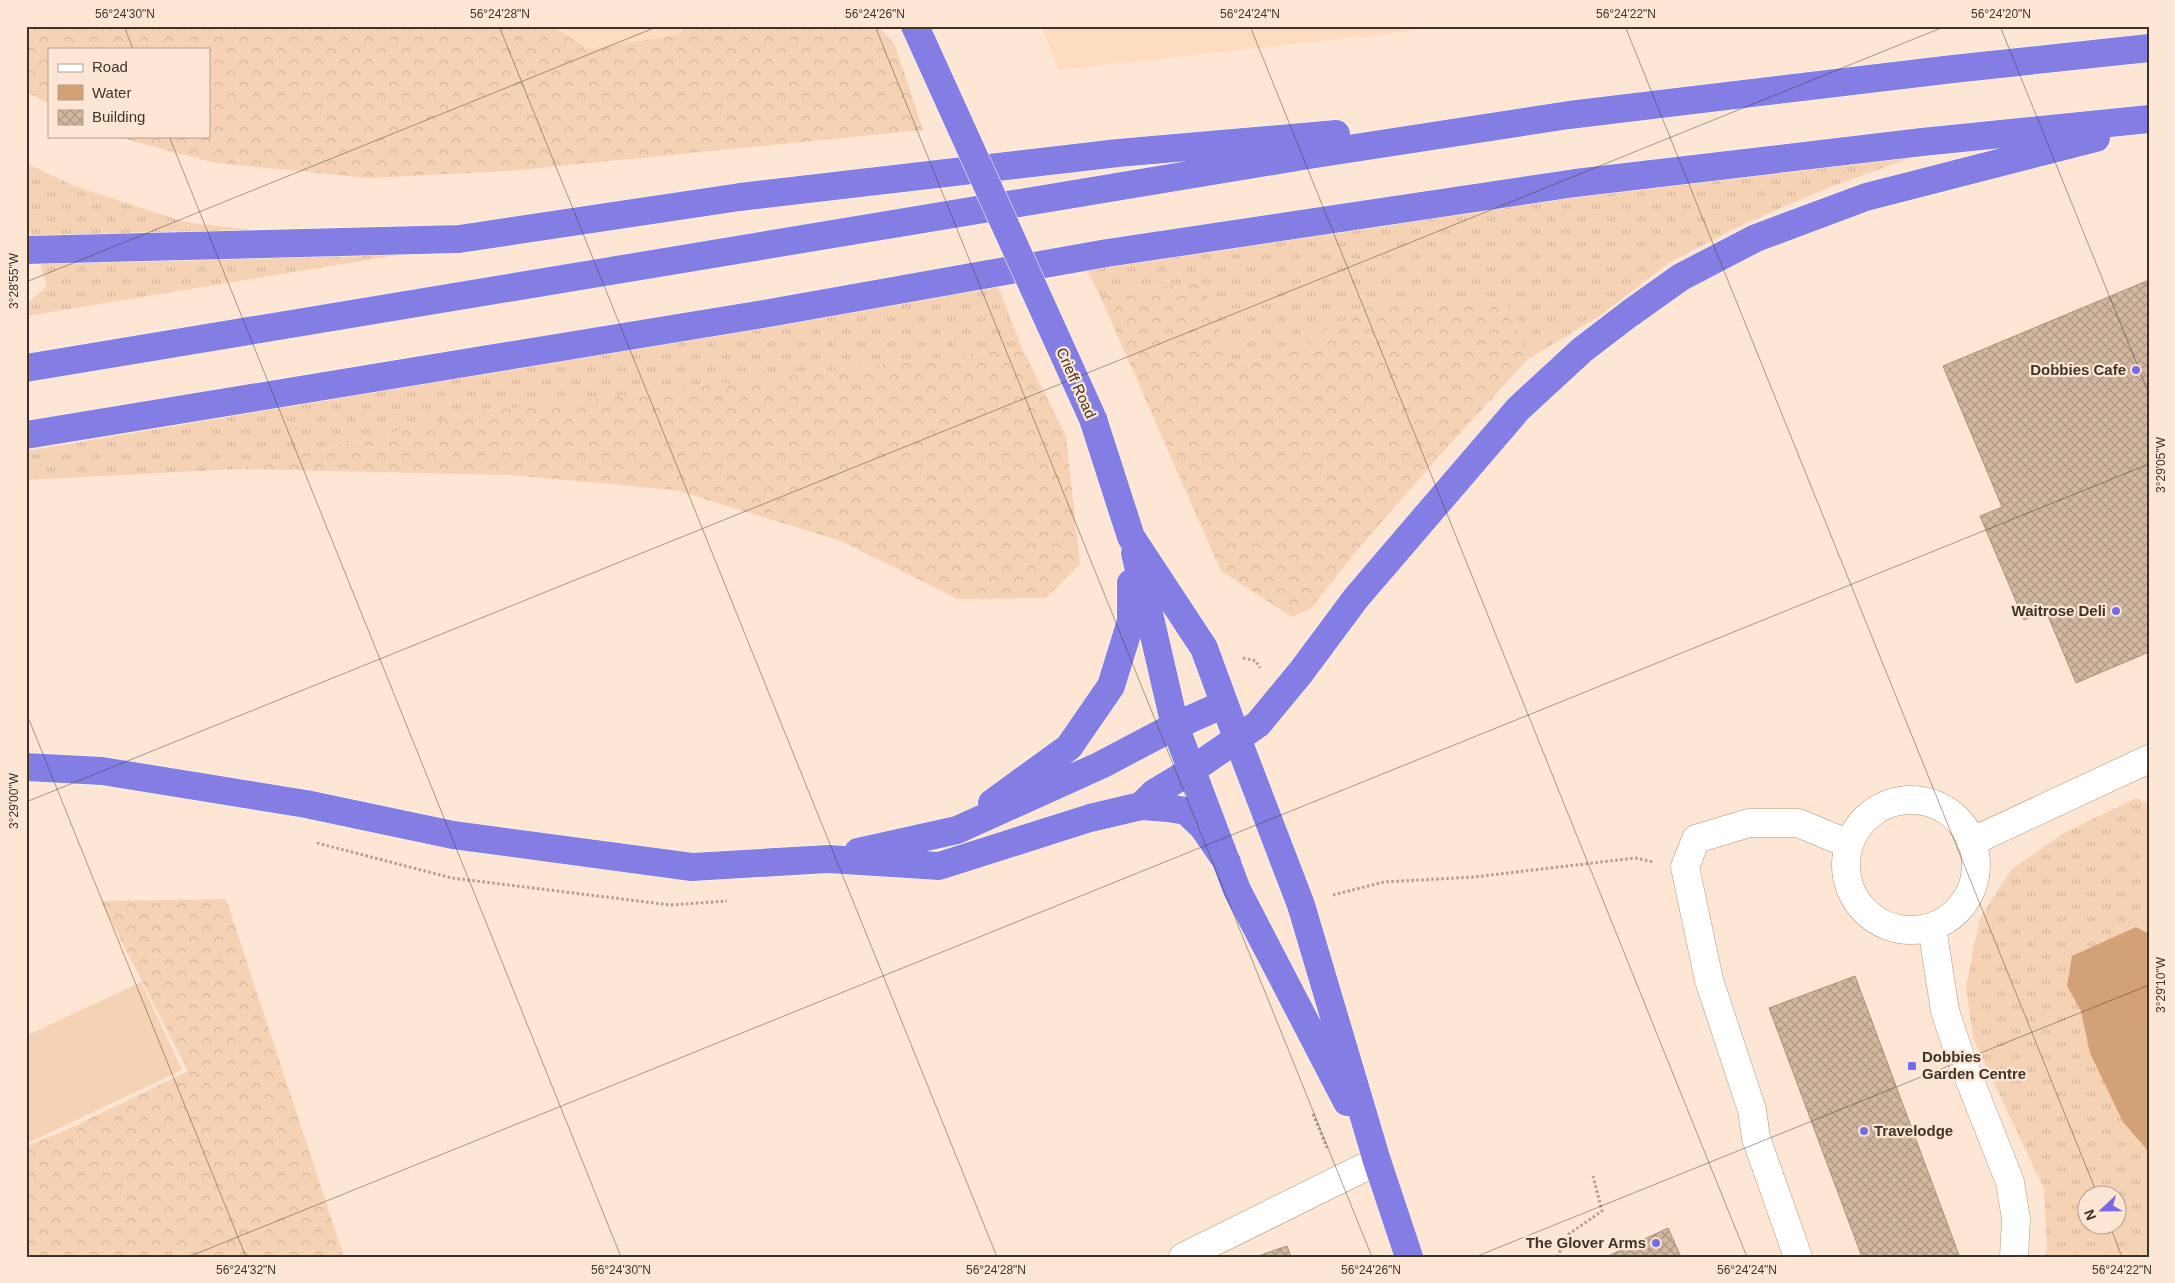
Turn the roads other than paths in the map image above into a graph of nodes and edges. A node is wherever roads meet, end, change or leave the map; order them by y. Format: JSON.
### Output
{"nodes":[{"id":1,"x":915,"y":26,"type":"edge"},
{"id":2,"x":2149,"y":48,"type":"edge"},
{"id":3,"x":1569,"y":114,"type":"junction"},
{"id":4,"x":2149,"y":119,"type":"edge"},
{"id":5,"x":2149,"y":125,"type":"edge"},
{"id":6,"x":26,"y":250,"type":"edge"},
{"id":7,"x":26,"y":368,"type":"edge"},
{"id":8,"x":26,"y":435,"type":"edge"},
{"id":9,"x":1131,"y":537,"type":"junction"},
{"id":10,"x":1224,"y":704,"type":"junction"},
{"id":11,"x":1175,"y":726,"type":"junction"},
{"id":12,"x":1237,"y":738,"type":"junction"},
{"id":13,"x":2149,"y":759,"type":"edge"},
{"id":14,"x":26,"y":767,"type":"edge"},
{"id":15,"x":1192,"y":770,"type":"junction"},
{"id":16,"x":1141,"y":806,"type":"junction"},
{"id":17,"x":957,"y":830,"type":"junction"},
{"id":18,"x":1971,"y":842,"type":"junction"},
{"id":19,"x":1849,"y":844,"type":"junction"},
{"id":20,"x":828,"y":859,"type":"junction"},
{"id":21,"x":1227,"y":862,"type":"junction"},
{"id":22,"x":1932,"y":927,"type":"junction"},
{"id":23,"x":1377,"y":1161,"type":"junction"},
{"id":24,"x":1182,"y":1257,"type":"edge"},
{"id":25,"x":1409,"y":1257,"type":"edge"},
{"id":26,"x":1798,"y":1257,"type":"edge"},
{"id":27,"x":2014,"y":1257,"type":"edge"}],
"edges":[{"from":1,"to":9,"type":"highway","name":"Crieff Road","bridge":true},
{"from":2,"to":3,"type":"highway"},
{"from":3,"to":6,"type":"highway"},
{"from":3,"to":7,"type":"highway"},
{"from":4,"to":8,"type":"highway"},
{"from":5,"to":12,"type":"highway"},
{"from":9,"to":10,"type":"highway","name":"Crieff Road"},
{"from":9,"to":11,"type":"highway"},
{"from":9,"to":17,"type":"highway"},
{"from":10,"to":11,"type":"highway"},
{"from":10,"to":12,"type":"highway","name":"Crieff Road"},
{"from":11,"to":15,"type":"highway"},
{"from":11,"to":17,"type":"highway"},
{"from":12,"to":15,"type":"highway"},
{"from":12,"to":23,"type":"highway","name":"Crieff Road"},
{"from":13,"to":18,"type":"street"},
{"from":14,"to":20,"type":"highway"},
{"from":15,"to":16,"type":"highway"},
{"from":15,"to":21,"type":"highway"},
{"from":16,"to":20,"type":"highway"},
{"from":16,"to":21,"type":"highway"},
{"from":17,"to":20,"type":"highway"},
{"from":18,"to":19,"type":"street"},
{"from":18,"to":22,"type":"street"},
{"from":19,"to":22,"type":"street"},
{"from":19,"to":26,"type":"street"},
{"from":21,"to":23,"type":"highway"},
{"from":22,"to":27,"type":"street"},
{"from":23,"to":24,"type":"street"},
{"from":23,"to":25,"type":"highway"}]}
